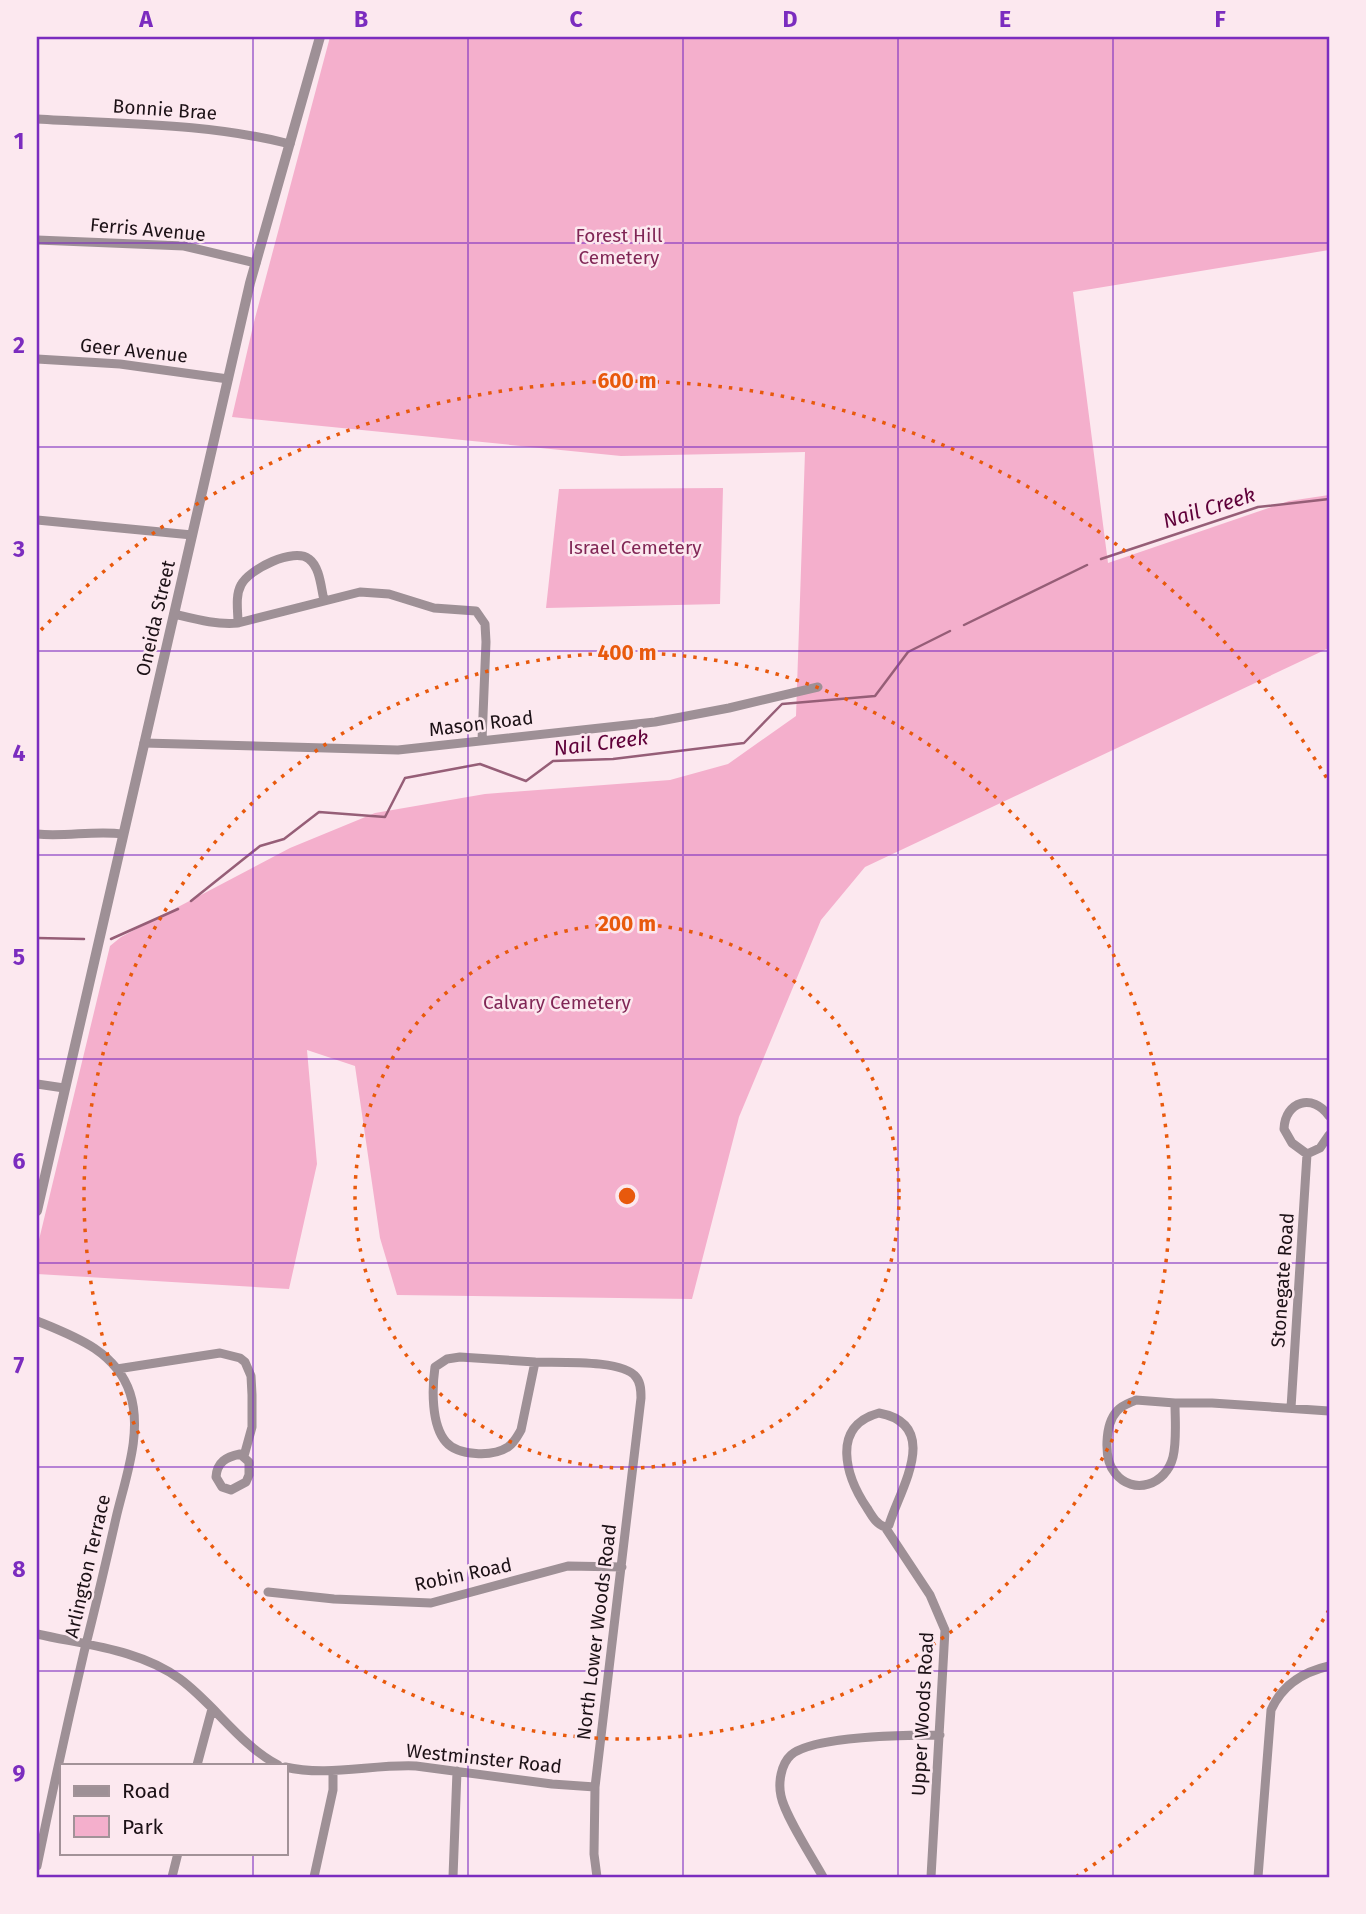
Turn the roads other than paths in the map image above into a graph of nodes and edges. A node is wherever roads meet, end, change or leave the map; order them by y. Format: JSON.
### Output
{"nodes":[{"id":1,"x":318,"y":37,"type":"edge"},
{"id":2,"x":37,"y":119,"type":"edge"},
{"id":3,"x":290,"y":144,"type":"junction"},
{"id":4,"x":37,"y":240,"type":"edge"},
{"id":5,"x":256,"y":263,"type":"junction"},
{"id":6,"x":37,"y":359,"type":"edge"},
{"id":7,"x":228,"y":379,"type":"junction"},
{"id":8,"x":37,"y":520,"type":"edge"},
{"id":9,"x":192,"y":535,"type":"junction"},
{"id":10,"x":324,"y":600,"type":"junction"},
{"id":11,"x":174,"y":614,"type":"junction"},
{"id":12,"x":237,"y":623,"type":"junction"},
{"id":13,"x":818,"y":687,"type":"dead end"},
{"id":14,"x":482,"y":740,"type":"junction"},
{"id":15,"x":144,"y":743,"type":"junction"},
{"id":16,"x":37,"y":834,"type":"edge"},
{"id":17,"x":123,"y":834,"type":"junction"},
{"id":18,"x":37,"y":1084,"type":"edge"},
{"id":19,"x":64,"y":1088,"type":"junction"},
{"id":20,"x":1329,"y":1116,"type":"edge"},
{"id":21,"x":1329,"y":1135,"type":"edge"},
{"id":22,"x":1307,"y":1154,"type":"junction"},
{"id":23,"x":39,"y":1189,"type":"edge"},
{"id":24,"x":37,"y":1210,"type":"edge"},
{"id":25,"x":37,"y":1321,"type":"edge"},
{"id":26,"x":535,"y":1362,"type":"junction"},
{"id":27,"x":117,"y":1368,"type":"junction"},
{"id":28,"x":1174,"y":1403,"type":"junction"},
{"id":29,"x":1291,"y":1408,"type":"junction"},
{"id":30,"x":1329,"y":1411,"type":"edge"},
{"id":31,"x":244,"y":1456,"type":"junction"},
{"id":32,"x":885,"y":1527,"type":"junction"},
{"id":33,"x":621,"y":1567,"type":"junction"},
{"id":34,"x":268,"y":1592,"type":"dead end"},
{"id":35,"x":37,"y":1634,"type":"edge"},
{"id":36,"x":86,"y":1645,"type":"junction"},
{"id":37,"x":1329,"y":1666,"type":"edge"},
{"id":38,"x":212,"y":1709,"type":"junction"},
{"id":39,"x":940,"y":1735,"type":"junction"},
{"id":40,"x":197,"y":1764,"type":"edge"},
{"id":41,"x":277,"y":1764,"type":"edge"},
{"id":42,"x":287,"y":1768,"type":"edge"},
{"id":43,"x":333,"y":1770,"type":"junction"},
{"id":44,"x":457,"y":1771,"type":"junction"},
{"id":45,"x":595,"y":1787,"type":"junction"},
{"id":46,"x":178,"y":1854,"type":"edge"},
{"id":47,"x":37,"y":1866,"type":"edge"},
{"id":48,"x":172,"y":1877,"type":"edge"},
{"id":49,"x":314,"y":1877,"type":"edge"},
{"id":50,"x":453,"y":1877,"type":"edge"},
{"id":51,"x":597,"y":1877,"type":"edge"},
{"id":52,"x":823,"y":1877,"type":"edge"},
{"id":53,"x":931,"y":1877,"type":"edge"},
{"id":54,"x":1258,"y":1877,"type":"edge"}],
"edges":[{"from":1,"to":3,"type":"street","name":"Oneida Street"},
{"from":2,"to":3,"type":"street","name":"Bonnie Brae"},
{"from":3,"to":5,"type":"street","name":"Oneida Street"},
{"from":4,"to":5,"type":"street","name":"Ferris Avenue"},
{"from":5,"to":7,"type":"street","name":"Oneida Street"},
{"from":6,"to":7,"type":"street","name":"Geer Avenue"},
{"from":7,"to":9,"type":"street","name":"Oneida Street"},
{"from":8,"to":9,"type":"street"},
{"from":9,"to":11,"type":"street","name":"Oneida Street"},
{"from":10,"to":12,"type":"street"},
{"from":10,"to":12,"type":"street"},
{"from":10,"to":14,"type":"street"},
{"from":11,"to":12,"type":"street"},
{"from":11,"to":15,"type":"street","name":"Oneida Street"},
{"from":13,"to":14,"type":"street","name":"Mason Road"},
{"from":14,"to":15,"type":"street","name":"Mason Road"},
{"from":15,"to":17,"type":"street","name":"Oneida Street"},
{"from":16,"to":17,"type":"street"},
{"from":17,"to":19,"type":"street","name":"Oneida Street"},
{"from":18,"to":19,"type":"street"},
{"from":19,"to":23,"type":"street","name":"Oneida Street"},
{"from":20,"to":22,"type":"street"},
{"from":21,"to":22,"type":"street"},
{"from":22,"to":29,"type":"street","name":"Stonegate Road"},
{"from":23,"to":24,"type":"street","name":"Oneida Street"},
{"from":25,"to":27,"type":"street","name":"Arlington Terrace"},
{"from":26,"to":26,"type":"street"},
{"from":26,"to":33,"type":"street","name":"North Lower Woods Road"},
{"from":27,"to":31,"type":"street"},
{"from":27,"to":36,"type":"street","name":"Arlington Terrace"},
{"from":28,"to":28,"type":"street"},
{"from":28,"to":29,"type":"street"},
{"from":29,"to":30,"type":"street"},
{"from":31,"to":31,"type":"street"},
{"from":32,"to":32,"type":"street","name":"Upper Woods Road"},
{"from":32,"to":39,"type":"street","name":"Upper Woods Road"},
{"from":33,"to":34,"type":"street","name":"Robin Road"},
{"from":33,"to":45,"type":"street","name":"North Lower Woods Road"},
{"from":35,"to":36,"type":"street"},
{"from":36,"to":38,"type":"street"},
{"from":36,"to":47,"type":"street","name":"Arlington Terrace"},
{"from":37,"to":54,"type":"street"},
{"from":38,"to":40,"type":"street"},
{"from":38,"to":41,"type":"street"},
{"from":39,"to":52,"type":"street"},
{"from":39,"to":53,"type":"street","name":"Upper Woods Road"},
{"from":42,"to":43,"type":"street","name":"Westminster Road"},
{"from":43,"to":44,"type":"street","name":"Westminster Road"},
{"from":43,"to":49,"type":"street"},
{"from":44,"to":45,"type":"street","name":"Westminster Road"},
{"from":44,"to":50,"type":"street"},
{"from":45,"to":51,"type":"street","name":"North Lower Woods Road"},
{"from":46,"to":48,"type":"street"}]}
